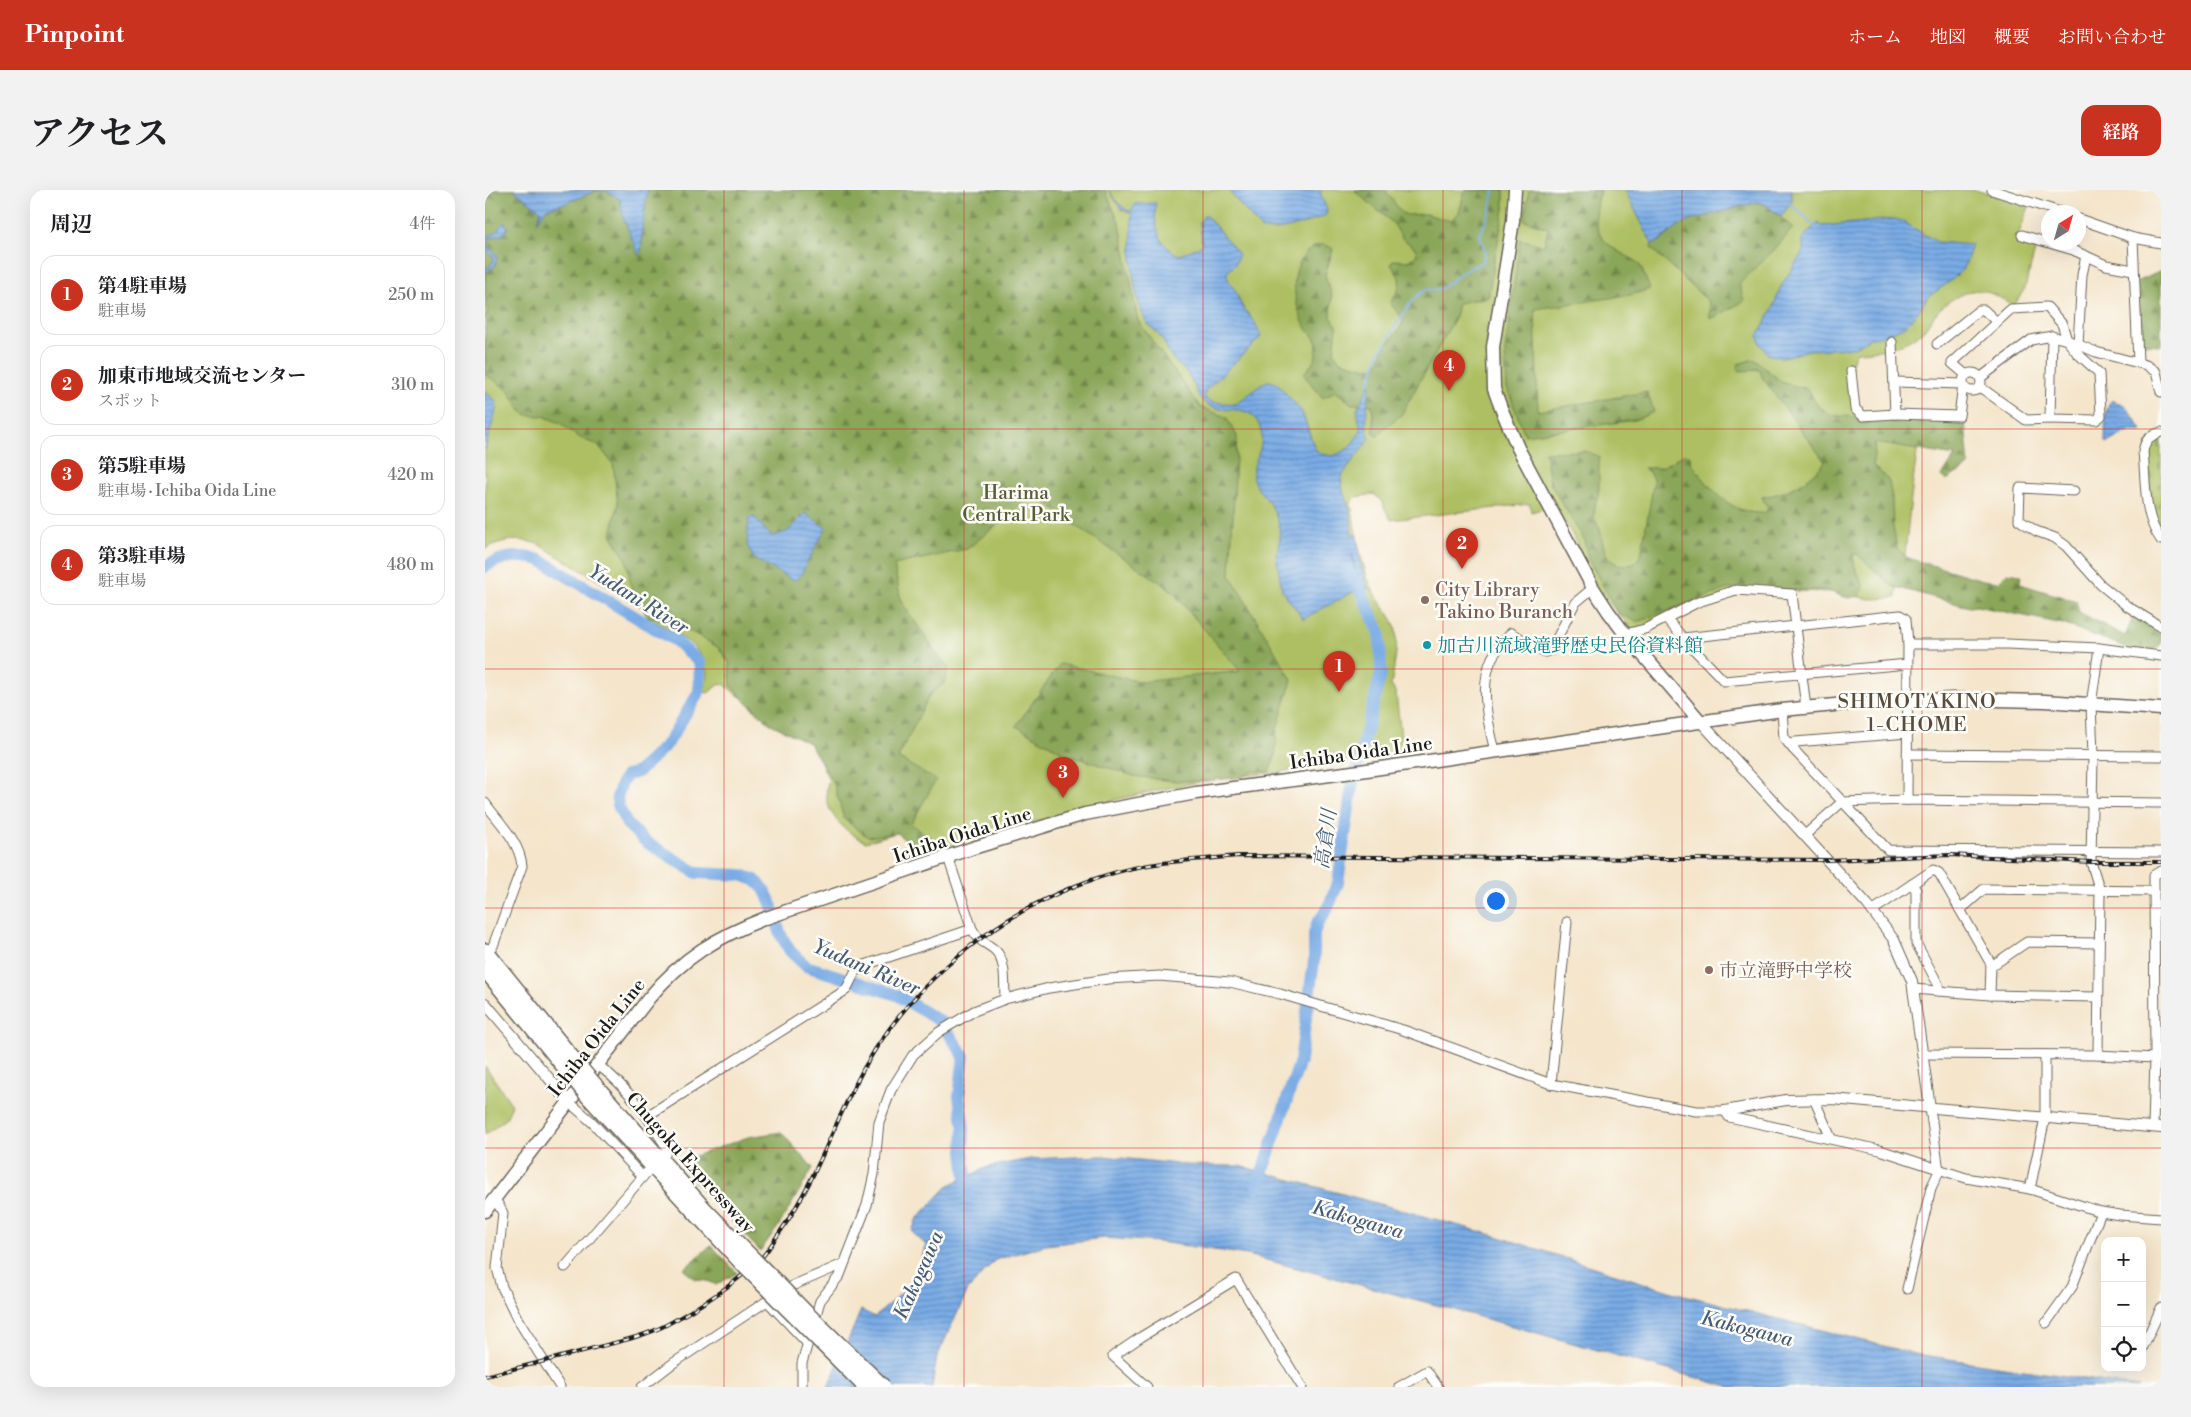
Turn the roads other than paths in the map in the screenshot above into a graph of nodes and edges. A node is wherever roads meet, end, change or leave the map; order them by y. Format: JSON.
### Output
{"nodes":[{"id":1,"x":1515,"y":190,"type":"edge"},
{"id":2,"x":1992,"y":190,"type":"edge"},
{"id":3,"x":2041,"y":206,"type":"edge"},
{"id":4,"x":2086,"y":221,"type":"edge"},
{"id":5,"x":2022,"y":235,"type":"dead end"},
{"id":6,"x":2133,"y":238,"type":"junction"},
{"id":7,"x":2161,"y":243,"type":"edge"},
{"id":8,"x":2086,"y":256,"type":"junction"},
{"id":9,"x":2133,"y":270,"type":"junction"},
{"id":10,"x":1997,"y":322,"type":"junction"},
{"id":11,"x":2051,"y":336,"type":"junction"},
{"id":12,"x":2067,"y":340,"type":"junction"},
{"id":13,"x":1892,"y":342,"type":"dead end"},
{"id":14,"x":1937,"y":344,"type":"dead end"},
{"id":15,"x":2078,"y":344,"type":"junction"},
{"id":16,"x":2138,"y":362,"type":"junction"},
{"id":17,"x":1851,"y":371,"type":"dead end"},
{"id":18,"x":1965,"y":380,"type":"junction"},
{"id":19,"x":1895,"y":382,"type":"junction"},
{"id":20,"x":1980,"y":382,"type":"junction"},
{"id":21,"x":2161,"y":392,"type":"edge"},
{"id":22,"x":1895,"y":414,"type":"junction"},
{"id":23,"x":2050,"y":418,"type":"junction"},
{"id":24,"x":2161,"y":432,"type":"edge"},
{"id":25,"x":2074,"y":491,"type":"dead end"},
{"id":26,"x":2161,"y":540,"type":"edge"},
{"id":27,"x":1593,"y":588,"type":"junction"},
{"id":28,"x":1667,"y":619,"type":"junction"},
{"id":29,"x":1794,"y":625,"type":"junction"},
{"id":30,"x":2161,"y":627,"type":"edge"},
{"id":31,"x":1625,"y":634,"type":"junction"},
{"id":32,"x":1683,"y":638,"type":"junction"},
{"id":33,"x":1908,"y":644,"type":"junction"},
{"id":34,"x":2099,"y":648,"type":"junction"},
{"id":35,"x":2161,"y":656,"type":"edge"},
{"id":36,"x":1908,"y":664,"type":"junction"},
{"id":37,"x":1801,"y":674,"type":"junction"},
{"id":38,"x":1907,"y":701,"type":"junction"},
{"id":39,"x":2091,"y":705,"type":"junction"},
{"id":40,"x":1806,"y":708,"type":"junction"},
{"id":41,"x":2161,"y":709,"type":"edge"},
{"id":42,"x":1782,"y":710,"type":"junction"},
{"id":43,"x":1700,"y":721,"type":"junction"},
{"id":44,"x":1908,"y":734,"type":"junction"},
{"id":45,"x":1793,"y":749,"type":"junction"},
{"id":46,"x":1495,"y":752,"type":"junction"},
{"id":47,"x":1908,"y":754,"type":"junction"},
{"id":48,"x":2093,"y":755,"type":"junction"},
{"id":49,"x":2161,"y":756,"type":"edge"},
{"id":50,"x":1907,"y":800,"type":"junction"},
{"id":51,"x":1843,"y":802,"type":"junction"},
{"id":52,"x":485,"y":803,"type":"edge"},
{"id":53,"x":2092,"y":803,"type":"junction"},
{"id":54,"x":2161,"y":803,"type":"edge"},
{"id":55,"x":1805,"y":834,"type":"junction"},
{"id":56,"x":2093,"y":851,"type":"junction"},
{"id":57,"x":2161,"y":852,"type":"edge"},
{"id":58,"x":948,"y":858,"type":"junction"},
{"id":59,"x":2161,"y":871,"type":"edge"},
{"id":60,"x":1912,"y":884,"type":"junction"},
{"id":61,"x":2100,"y":890,"type":"junction"},
{"id":62,"x":2154,"y":891,"type":"junction"},
{"id":63,"x":1960,"y":910,"type":"junction"},
{"id":64,"x":1873,"y":911,"type":"junction"},
{"id":65,"x":2157,"y":919,"type":"edge"},
{"id":66,"x":1567,"y":922,"type":"dead end"},
{"id":67,"x":973,"y":929,"type":"junction"},
{"id":68,"x":2099,"y":943,"type":"junction"},
{"id":69,"x":489,"y":948,"type":"edge"},
{"id":70,"x":1991,"y":964,"type":"junction"},
{"id":71,"x":485,"y":969,"type":"edge"},
{"id":72,"x":2157,"y":970,"type":"edge"},
{"id":73,"x":1913,"y":989,"type":"junction"},
{"id":74,"x":1939,"y":991,"type":"junction"},
{"id":75,"x":1990,"y":995,"type":"junction"},
{"id":76,"x":2098,"y":997,"type":"junction"},
{"id":77,"x":1005,"y":999,"type":"junction"},
{"id":78,"x":485,"y":1003,"type":"edge"},
{"id":79,"x":2158,"y":1026,"type":"edge"},
{"id":80,"x":1923,"y":1054,"type":"junction"},
{"id":81,"x":2045,"y":1055,"type":"junction"},
{"id":82,"x":2099,"y":1056,"type":"junction"},
{"id":83,"x":2155,"y":1058,"type":"junction"},
{"id":84,"x":598,"y":1065,"type":"junction"},
{"id":85,"x":576,"y":1072,"type":"junction"},
{"id":86,"x":1551,"y":1084,"type":"junction"},
{"id":87,"x":1814,"y":1099,"type":"junction"},
{"id":88,"x":569,"y":1102,"type":"junction"},
{"id":89,"x":1930,"y":1108,"type":"junction"},
{"id":90,"x":1725,"y":1111,"type":"junction"},
{"id":91,"x":647,"y":1116,"type":"junction"},
{"id":92,"x":2045,"y":1118,"type":"junction"},
{"id":93,"x":2157,"y":1127,"type":"edge"},
{"id":94,"x":1831,"y":1138,"type":"junction"},
{"id":95,"x":665,"y":1155,"type":"dead end"},
{"id":96,"x":1939,"y":1171,"type":"junction"},
{"id":97,"x":2030,"y":1189,"type":"junction"},
{"id":98,"x":495,"y":1200,"type":"junction"},
{"id":99,"x":485,"y":1211,"type":"edge"},
{"id":100,"x":2101,"y":1212,"type":"junction"},
{"id":101,"x":2161,"y":1218,"type":"edge"},
{"id":102,"x":745,"y":1259,"type":"junction"},
{"id":103,"x":843,"y":1264,"type":"junction"},
{"id":104,"x":565,"y":1267,"type":"dead end"},
{"id":105,"x":1907,"y":1289,"type":"dead end"},
{"id":106,"x":767,"y":1301,"type":"junction"},
{"id":107,"x":2161,"y":1308,"type":"edge"},
{"id":108,"x":2046,"y":1323,"type":"dead end"},
{"id":109,"x":2146,"y":1340,"type":"edge"},
{"id":110,"x":806,"y":1342,"type":"junction"},
{"id":111,"x":560,"y":1387,"type":"edge"},
{"id":112,"x":642,"y":1387,"type":"edge"},
{"id":113,"x":802,"y":1387,"type":"edge"},
{"id":114,"x":866,"y":1387,"type":"edge"},
{"id":115,"x":883,"y":1387,"type":"edge"},
{"id":116,"x":1147,"y":1387,"type":"edge"},
{"id":117,"x":1302,"y":1387,"type":"edge"},
{"id":118,"x":1399,"y":1387,"type":"edge"},
{"id":119,"x":1438,"y":1387,"type":"edge"}],
"edges":[{"from":1,"to":27,"type":"main road"},
{"from":2,"to":3,"type":"street"},
{"from":4,"to":6,"type":"street"},
{"from":5,"to":8,"type":"street"},
{"from":6,"to":7,"type":"street"},
{"from":6,"to":9,"type":"street"},
{"from":8,"to":9,"type":"street"},
{"from":8,"to":15,"type":"street"},
{"from":9,"to":16,"type":"street"},
{"from":10,"to":12,"type":"street"},
{"from":10,"to":14,"type":"street"},
{"from":10,"to":18,"type":"street"},
{"from":11,"to":12,"type":"street"},
{"from":11,"to":20,"type":"street"},
{"from":11,"to":23,"type":"street"},
{"from":12,"to":15,"type":"street"},
{"from":12,"to":23,"type":"street"},
{"from":13,"to":19,"type":"street"},
{"from":15,"to":16,"type":"street"},
{"from":16,"to":21,"type":"street"},
{"from":17,"to":22,"type":"street"},
{"from":18,"to":19,"type":"street"},
{"from":18,"to":20,"type":"street"},
{"from":18,"to":20,"type":"street"},
{"from":18,"to":22,"type":"street"},
{"from":19,"to":22,"type":"street"},
{"from":20,"to":23,"type":"street"},
{"from":24,"to":26,"type":"street"},
{"from":25,"to":30,"type":"street"},
{"from":27,"to":31,"type":"main road"},
{"from":27,"to":46,"type":"street"},
{"from":28,"to":29,"type":"street"},
{"from":28,"to":31,"type":"street"},
{"from":28,"to":32,"type":"street"},
{"from":29,"to":32,"type":"street"},
{"from":29,"to":33,"type":"street"},
{"from":29,"to":37,"type":"street"},
{"from":31,"to":43,"type":"main road"},
{"from":32,"to":37,"type":"street"},
{"from":33,"to":34,"type":"street"},
{"from":33,"to":36,"type":"street"},
{"from":34,"to":35,"type":"street"},
{"from":34,"to":39,"type":"street"},
{"from":36,"to":37,"type":"street"},
{"from":36,"to":38,"type":"street"},
{"from":37,"to":40,"type":"street"},
{"from":38,"to":39,"type":"main road","name":"Ichiba Oida Line"},
{"from":38,"to":40,"type":"main road","name":"Ichiba Oida Line"},
{"from":38,"to":44,"type":"street"},
{"from":39,"to":41,"type":"main road","name":"Ichiba Oida Line"},
{"from":39,"to":48,"type":"street"},
{"from":40,"to":42,"type":"main road","name":"Ichiba Oida Line"},
{"from":42,"to":43,"type":"main road","name":"Ichiba Oida Line"},
{"from":42,"to":45,"type":"street"},
{"from":43,"to":46,"type":"main road","name":"Ichiba Oida Line"},
{"from":43,"to":55,"type":"street"},
{"from":44,"to":45,"type":"street"},
{"from":44,"to":47,"type":"street"},
{"from":45,"to":51,"type":"street"},
{"from":46,"to":58,"type":"main road","name":"Ichiba Oida Line"},
{"from":47,"to":48,"type":"street"},
{"from":47,"to":50,"type":"street"},
{"from":48,"to":49,"type":"street"},
{"from":48,"to":53,"type":"street"},
{"from":50,"to":51,"type":"street"},
{"from":50,"to":53,"type":"street"},
{"from":51,"to":55,"type":"street"},
{"from":51,"to":56,"type":"street"},
{"from":52,"to":69,"type":"street"},
{"from":53,"to":54,"type":"street"},
{"from":53,"to":56,"type":"street"},
{"from":55,"to":64,"type":"street"},
{"from":56,"to":57,"type":"street"},
{"from":56,"to":61,"type":"street"},
{"from":58,"to":67,"type":"street"},
{"from":58,"to":84,"type":"main road","name":"Ichiba Oida Line"},
{"from":59,"to":62,"type":"street"},
{"from":60,"to":63,"type":"street"},
{"from":60,"to":64,"type":"street"},
{"from":60,"to":74,"type":"street"},
{"from":61,"to":62,"type":"street"},
{"from":61,"to":63,"type":"street"},
{"from":61,"to":68,"type":"street"},
{"from":62,"to":65,"type":"street"},
{"from":63,"to":70,"type":"street"},
{"from":64,"to":73,"type":"street"},
{"from":65,"to":72,"type":"street"},
{"from":66,"to":86,"type":"street"},
{"from":67,"to":77,"type":"street"},
{"from":67,"to":91,"type":"street"},
{"from":68,"to":70,"type":"street"},
{"from":68,"to":76,"type":"street"},
{"from":69,"to":85,"type":"highway","name":"Chugoku Expressway"},
{"from":70,"to":75,"type":"street"},
{"from":71,"to":85,"type":"highway","name":"Chugoku Expressway"},
{"from":72,"to":79,"type":"street"},
{"from":73,"to":74,"type":"street"},
{"from":73,"to":80,"type":"street"},
{"from":74,"to":75,"type":"street"},
{"from":75,"to":76,"type":"street"},
{"from":76,"to":82,"type":"street"},
{"from":77,"to":86,"type":"street"},
{"from":77,"to":103,"type":"street"},
{"from":78,"to":88,"type":"street"},
{"from":79,"to":83,"type":"street"},
{"from":80,"to":81,"type":"street"},
{"from":80,"to":89,"type":"street"},
{"from":81,"to":82,"type":"street"},
{"from":81,"to":92,"type":"street"},
{"from":82,"to":83,"type":"street"},
{"from":83,"to":93,"type":"street"},
{"from":84,"to":88,"type":"main road","name":"Ichiba Oida Line"},
{"from":84,"to":91,"type":"street"},
{"from":85,"to":102,"type":"highway","name":"Chugoku Expressway","bridge":true},
{"from":86,"to":90,"type":"street"},
{"from":87,"to":89,"type":"street"},
{"from":87,"to":90,"type":"street"},
{"from":87,"to":94,"type":"street"},
{"from":88,"to":98,"type":"main road","name":"Ichiba Oida Line"},
{"from":88,"to":104,"type":"street"},
{"from":89,"to":92,"type":"street"},
{"from":89,"to":96,"type":"street"},
{"from":90,"to":94,"type":"street"},
{"from":91,"to":95,"type":"street"},
{"from":92,"to":93,"type":"street"},
{"from":92,"to":97,"type":"street"},
{"from":94,"to":96,"type":"street"},
{"from":96,"to":97,"type":"street"},
{"from":96,"to":105,"type":"street"},
{"from":97,"to":100,"type":"street"},
{"from":98,"to":99,"type":"main road","name":"Ichiba Oida Line"},
{"from":98,"to":111,"type":"street"},
{"from":100,"to":101,"type":"street"},
{"from":100,"to":108,"type":"street"},
{"from":102,"to":114,"type":"highway","name":"Chugoku Expressway","bridge":true},
{"from":102,"to":115,"type":"highway","name":"Chugoku Expressway","bridge":true},
{"from":103,"to":106,"type":"street"},
{"from":103,"to":110,"type":"street"},
{"from":106,"to":110,"type":"street"},
{"from":106,"to":112,"type":"street"},
{"from":107,"to":109,"type":"street"},
{"from":110,"to":113,"type":"street"},
{"from":116,"to":117,"type":"street"},
{"from":118,"to":119,"type":"street"}]}
